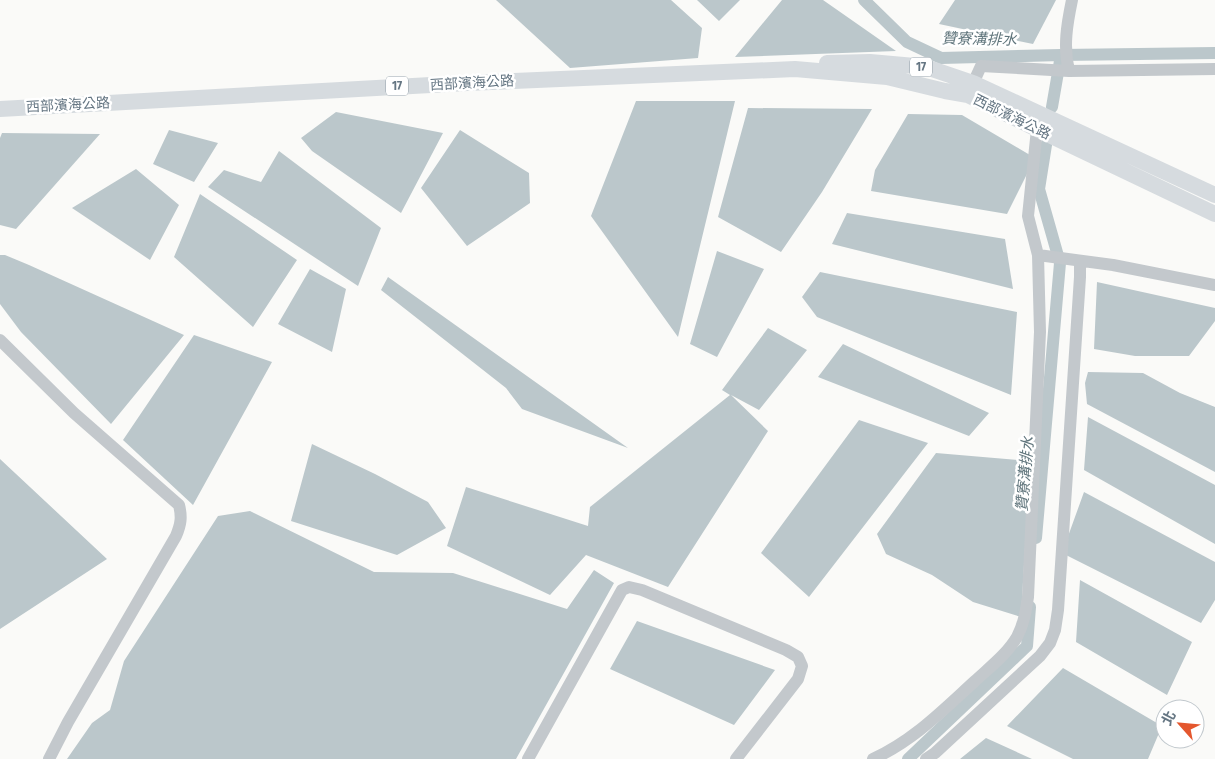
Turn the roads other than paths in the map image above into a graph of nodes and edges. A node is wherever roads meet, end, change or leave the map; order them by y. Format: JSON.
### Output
{"nodes":[{"id":1,"x":1072,"y":0,"type":"edge"},
{"id":2,"x":1068,"y":67,"type":"junction"},
{"id":3,"x":1215,"y":69,"type":"edge"},
{"id":4,"x":971,"y":89,"type":"junction"},
{"id":5,"x":0,"y":109,"type":"edge"},
{"id":6,"x":1037,"y":129,"type":"junction"},
{"id":7,"x":1215,"y":195,"type":"edge"},
{"id":8,"x":1215,"y":214,"type":"edge"},
{"id":9,"x":1043,"y":256,"type":"junction"},
{"id":10,"x":1076,"y":260,"type":"junction"},
{"id":11,"x":1215,"y":285,"type":"edge"},
{"id":12,"x":0,"y":340,"type":"edge"},
{"id":13,"x":49,"y":759,"type":"edge"},
{"id":14,"x":528,"y":759,"type":"edge"},
{"id":15,"x":736,"y":759,"type":"edge"},
{"id":16,"x":873,"y":759,"type":"edge"},
{"id":17,"x":926,"y":759,"type":"edge"}],
"edges":[{"from":1,"to":2,"type":"street"},
{"from":2,"to":3,"type":"street"},
{"from":2,"to":4,"type":"street"},
{"from":4,"to":5,"type":"main road","name":"西部濱海公路","number":"17"},
{"from":4,"to":6,"type":"main road","name":"西部濱海公路","number":"17"},
{"from":4,"to":7,"type":"main road","name":"西部濱海公路","number":"17"},
{"from":6,"to":8,"type":"main road","name":"西部濱海公路","number":"17"},
{"from":6,"to":9,"type":"street"},
{"from":9,"to":10,"type":"street"},
{"from":9,"to":16,"type":"street"},
{"from":10,"to":11,"type":"street"},
{"from":10,"to":17,"type":"street"},
{"from":12,"to":13,"type":"street"},
{"from":14,"to":15,"type":"street"}]}
